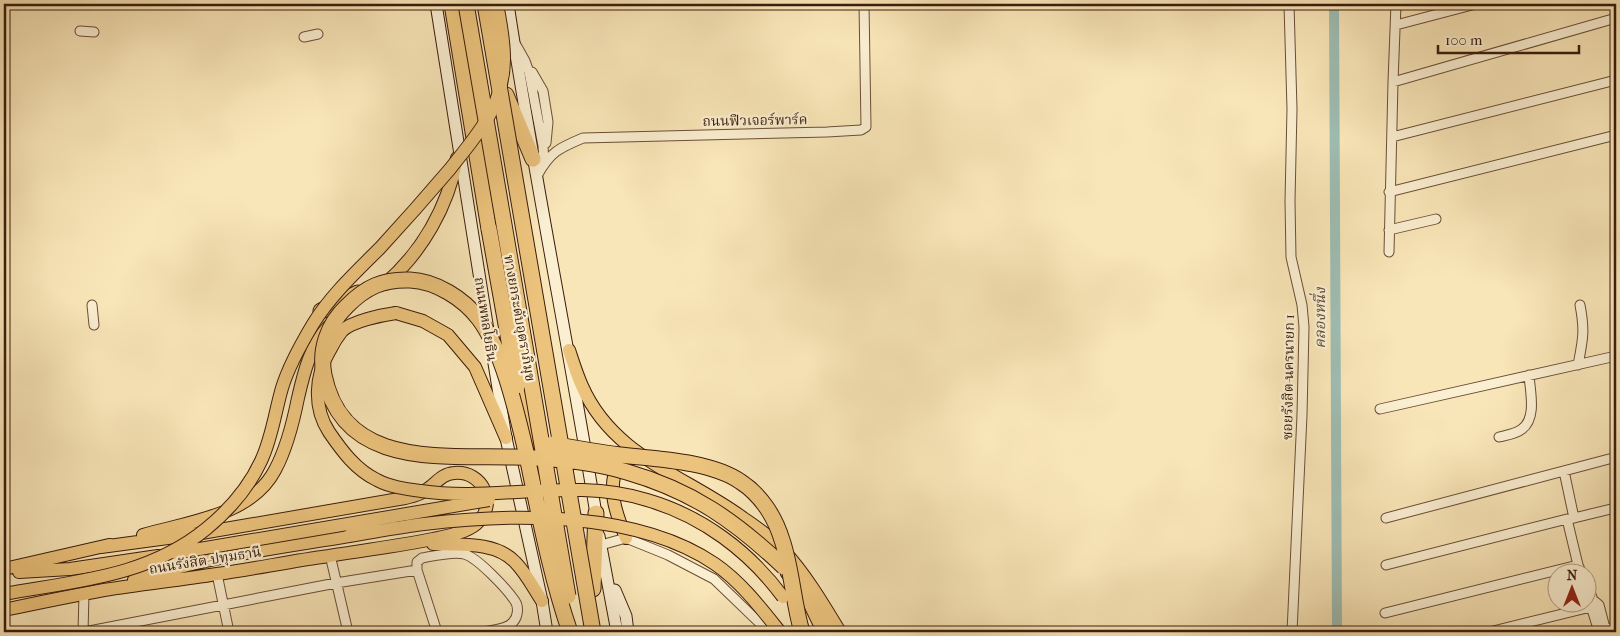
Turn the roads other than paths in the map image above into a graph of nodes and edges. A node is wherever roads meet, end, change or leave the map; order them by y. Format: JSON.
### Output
{"nodes":[{"id":1,"x":436,"y":4,"type":"edge"},
{"id":2,"x":452,"y":4,"type":"edge"},
{"id":3,"x":458,"y":4,"type":"edge"},
{"id":4,"x":466,"y":4,"type":"edge"},
{"id":5,"x":485,"y":4,"type":"edge"},
{"id":6,"x":489,"y":4,"type":"edge"},
{"id":7,"x":497,"y":4,"type":"edge"},
{"id":8,"x":508,"y":4,"type":"edge"},
{"id":9,"x":864,"y":4,"type":"edge"},
{"id":10,"x":1289,"y":4,"type":"edge"},
{"id":11,"x":1396,"y":4,"type":"edge"},
{"id":12,"x":1476,"y":4,"type":"edge"},
{"id":13,"x":1616,"y":18,"type":"edge"},
{"id":14,"x":1396,"y":25,"type":"junction"},
{"id":15,"x":80,"y":31,"type":"dead end"},
{"id":16,"x":94,"y":32,"type":"dead end"},
{"id":17,"x":318,"y":34,"type":"dead end"},
{"id":18,"x":304,"y":37,"type":"dead end"},
{"id":19,"x":513,"y":42,"type":"junction"},
{"id":20,"x":1616,"y":80,"type":"edge"},
{"id":21,"x":1393,"y":82,"type":"junction"},
{"id":22,"x":506,"y":95,"type":"junction"},
{"id":23,"x":1616,"y":135,"type":"edge"},
{"id":24,"x":1392,"y":137,"type":"junction"},
{"id":25,"x":458,"y":149,"type":"junction"},
{"id":26,"x":540,"y":160,"type":"junction"},
{"id":27,"x":1390,"y":192,"type":"junction"},
{"id":28,"x":1436,"y":219,"type":"dead end"},
{"id":29,"x":1389,"y":230,"type":"junction"},
{"id":30,"x":1389,"y":252,"type":"dead end"},
{"id":31,"x":366,"y":289,"type":"junction"},
{"id":32,"x":1580,"y":304,"type":"dead end"},
{"id":33,"x":92,"y":306,"type":"dead end"},
{"id":34,"x":321,"y":311,"type":"junction"},
{"id":35,"x":94,"y":325,"type":"dead end"},
{"id":36,"x":569,"y":350,"type":"junction"},
{"id":37,"x":1616,"y":356,"type":"edge"},
{"id":38,"x":1578,"y":365,"type":"junction"},
{"id":39,"x":1529,"y":375,"type":"junction"},
{"id":40,"x":1380,"y":409,"type":"dead end"},
{"id":41,"x":1499,"y":437,"type":"dead end"},
{"id":42,"x":506,"y":438,"type":"junction"},
{"id":43,"x":635,"y":452,"type":"junction"},
{"id":44,"x":1609,"y":459,"type":"dead end"},
{"id":45,"x":1564,"y":470,"type":"junction"},
{"id":46,"x":556,"y":491,"type":"junction"},
{"id":47,"x":405,"y":498,"type":"junction"},
{"id":48,"x":1612,"y":509,"type":"dead end"},
{"id":49,"x":596,"y":513,"type":"junction"},
{"id":50,"x":1386,"y":518,"type":"dead end"},
{"id":51,"x":1571,"y":518,"type":"junction"},
{"id":52,"x":626,"y":538,"type":"junction"},
{"id":53,"x":410,"y":544,"type":"junction"},
{"id":54,"x":601,"y":545,"type":"junction"},
{"id":55,"x":102,"y":547,"type":"junction"},
{"id":56,"x":330,"y":555,"type":"junction"},
{"id":57,"x":1579,"y":564,"type":"edge"},
{"id":58,"x":1386,"y":566,"type":"dead end"},
{"id":59,"x":417,"y":570,"type":"junction"},
{"id":60,"x":606,"y":570,"type":"junction"},
{"id":61,"x":4,"y":571,"type":"edge"},
{"id":62,"x":217,"y":574,"type":"junction"},
{"id":63,"x":1548,"y":576,"type":"edge"},
{"id":64,"x":336,"y":583,"type":"junction"},
{"id":65,"x":593,"y":589,"type":"junction"},
{"id":66,"x":104,"y":590,"type":"junction"},
{"id":67,"x":4,"y":594,"type":"edge"},
{"id":68,"x":84,"y":594,"type":"junction"},
{"id":69,"x":542,"y":601,"type":"junction"},
{"id":70,"x":223,"y":606,"type":"junction"},
{"id":71,"x":4,"y":610,"type":"edge"},
{"id":72,"x":1385,"y":613,"type":"dead end"},
{"id":73,"x":1556,"y":614,"type":"edge"},
{"id":74,"x":1596,"y":614,"type":"edge"},
{"id":75,"x":1616,"y":628,"type":"edge"},
{"id":76,"x":84,"y":632,"type":"edge"},
{"id":77,"x":229,"y":632,"type":"edge"},
{"id":78,"x":348,"y":632,"type":"edge"},
{"id":79,"x":437,"y":632,"type":"edge"},
{"id":80,"x":484,"y":632,"type":"edge"},
{"id":81,"x":547,"y":632,"type":"edge"},
{"id":82,"x":564,"y":632,"type":"edge"},
{"id":83,"x":570,"y":632,"type":"edge"},
{"id":84,"x":574,"y":632,"type":"edge"},
{"id":85,"x":593,"y":632,"type":"edge"},
{"id":86,"x":600,"y":632,"type":"edge"},
{"id":87,"x":617,"y":632,"type":"edge"},
{"id":88,"x":628,"y":632,"type":"edge"},
{"id":89,"x":769,"y":632,"type":"edge"},
{"id":90,"x":780,"y":632,"type":"edge"},
{"id":91,"x":803,"y":632,"type":"edge"},
{"id":92,"x":825,"y":632,"type":"edge"},
{"id":93,"x":840,"y":632,"type":"edge"},
{"id":94,"x":1292,"y":632,"type":"edge"},
{"id":95,"x":1489,"y":632,"type":"edge"},
{"id":96,"x":1601,"y":632,"type":"edge"}],
"edges":[{"from":1,"to":25,"type":"main road","name":"ถนนพหลโยธิน"},
{"from":2,"to":91,"type":"highway","bridge":true},
{"from":3,"to":82,"type":"highway","name":"ถนนพหลโยธิน"},
{"from":4,"to":84,"type":"highway","name":"ทางยกระดับอุตราภิมุข","bridge":true},
{"from":5,"to":85,"type":"highway","name":"ทางยกระดับอุตราภิมุข","bridge":true},
{"from":6,"to":22,"type":"highway"},
{"from":7,"to":34,"type":"main road","bridge":true},
{"from":8,"to":19,"type":"main road"},
{"from":9,"to":26,"type":"street","name":"ถนนฟิวเจอร์พาร์ค"},
{"from":10,"to":94,"type":"street","name":"ซอยรังสิต-นครนายก 1"},
{"from":11,"to":14,"type":"street"},
{"from":12,"to":14,"type":"street"},
{"from":13,"to":21,"type":"street"},
{"from":14,"to":21,"type":"street"},
{"from":15,"to":16,"type":"street"},
{"from":17,"to":18,"type":"street"},
{"from":19,"to":26,"type":"main road"},
{"from":19,"to":26,"type":"street"},
{"from":20,"to":24,"type":"street"},
{"from":21,"to":24,"type":"street"},
{"from":22,"to":26,"type":"highway"},
{"from":22,"to":65,"type":"highway"},
{"from":23,"to":27,"type":"street"},
{"from":24,"to":27,"type":"street"},
{"from":25,"to":42,"type":"main road","name":"ถนนพหลโยธิน"},
{"from":25,"to":55,"type":"main road"},
{"from":26,"to":36,"type":"main road"},
{"from":27,"to":29,"type":"street"},
{"from":28,"to":29,"type":"street"},
{"from":29,"to":30,"type":"street"},
{"from":31,"to":34,"type":"highway","bridge":true},
{"from":31,"to":83,"type":"highway","bridge":true},
{"from":31,"to":92,"type":"highway","bridge":true},
{"from":32,"to":38,"type":"street"},
{"from":33,"to":35,"type":"street"},
{"from":34,"to":67,"type":"main road","bridge":true},
{"from":36,"to":43,"type":"main road"},
{"from":36,"to":49,"type":"main road"},
{"from":37,"to":38,"type":"street"},
{"from":38,"to":39,"type":"street"},
{"from":39,"to":40,"type":"street"},
{"from":39,"to":41,"type":"street"},
{"from":42,"to":46,"type":"main road","bridge":true},
{"from":42,"to":69,"type":"main road","name":"ถนนพหลโยธิน"},
{"from":43,"to":52,"type":"main road"},
{"from":43,"to":93,"type":"main road"},
{"from":44,"to":45,"type":"street"},
{"from":45,"to":50,"type":"street"},
{"from":45,"to":51,"type":"street"},
{"from":46,"to":61,"type":"main road","bridge":true},
{"from":46,"to":91,"type":"main road","bridge":true},
{"from":47,"to":53,"type":"main road"},
{"from":47,"to":53,"type":"main road"},
{"from":47,"to":55,"type":"main road"},
{"from":48,"to":51,"type":"street"},
{"from":49,"to":54,"type":"main road"},
{"from":49,"to":65,"type":"highway"},
{"from":51,"to":57,"type":"street"},
{"from":51,"to":58,"type":"street"},
{"from":52,"to":54,"type":"street"},
{"from":52,"to":89,"type":"street"},
{"from":53,"to":56,"type":"main road","name":"ถนนรังสิต-ปทุมธานี"},
{"from":53,"to":69,"type":"main road"},
{"from":54,"to":60,"type":"main road"},
{"from":55,"to":61,"type":"main road"},
{"from":56,"to":62,"type":"main road","name":"ถนนรังสิต-ปทุมธานี"},
{"from":56,"to":64,"type":"street"},
{"from":59,"to":64,"type":"street"},
{"from":59,"to":79,"type":"street"},
{"from":59,"to":80,"type":"street"},
{"from":60,"to":87,"type":"main road"},
{"from":60,"to":88,"type":"main road"},
{"from":62,"to":66,"type":"main road","name":"ถนนรังสิต-ปทุมธานี"},
{"from":62,"to":70,"type":"street"},
{"from":63,"to":72,"type":"street"},
{"from":64,"to":70,"type":"street"},
{"from":64,"to":78,"type":"street"},
{"from":65,"to":86,"type":"highway"},
{"from":66,"to":68,"type":"main road","name":"ถนนรังสิต-ปทุมธานี"},
{"from":66,"to":90,"type":"main road","bridge":true},
{"from":68,"to":71,"type":"main road","name":"ถนนรังสิต-ปทุมธานี"},
{"from":68,"to":76,"type":"street"},
{"from":69,"to":81,"type":"main road","name":"ถนนพหลโยธิน"},
{"from":70,"to":76,"type":"street"},
{"from":70,"to":77,"type":"street"},
{"from":73,"to":95,"type":"street"},
{"from":74,"to":96,"type":"street"},
{"from":75,"to":96,"type":"street"}]}
